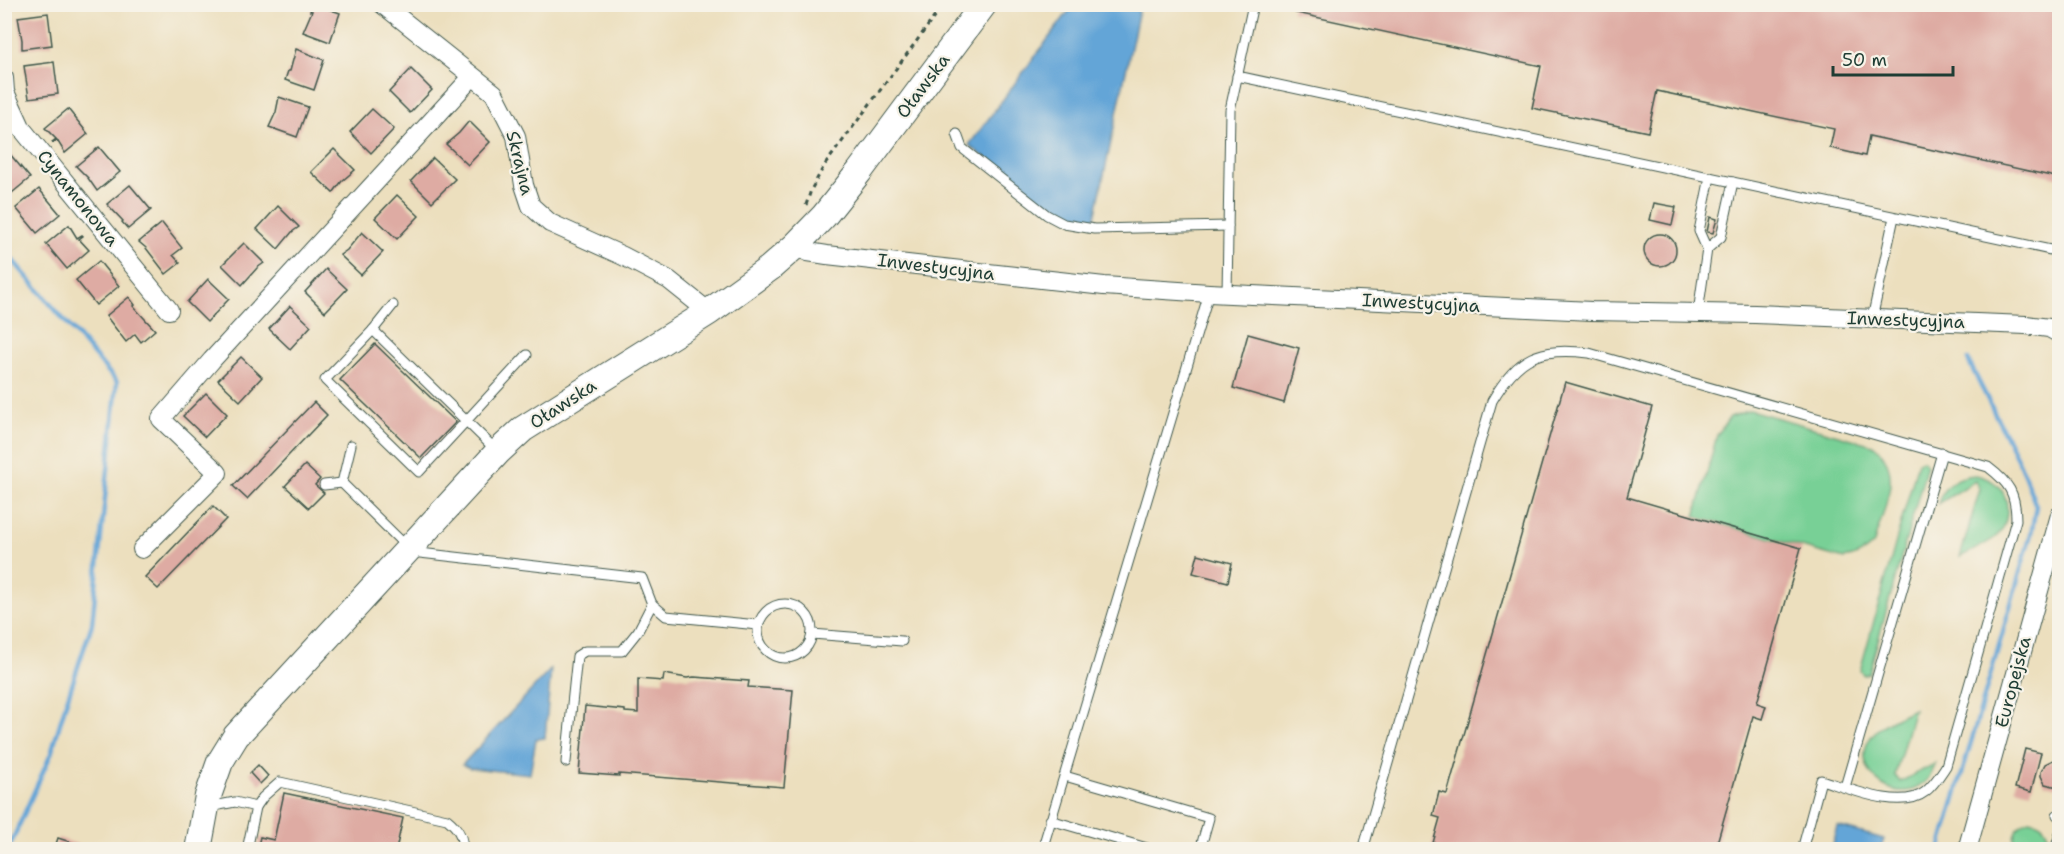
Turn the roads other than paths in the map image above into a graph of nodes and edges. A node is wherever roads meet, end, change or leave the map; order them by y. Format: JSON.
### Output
{"nodes":[{"id":1,"x":382,"y":4,"type":"edge"},
{"id":2,"x":984,"y":4,"type":"edge"},
{"id":3,"x":1253,"y":4,"type":"edge"},
{"id":4,"x":1237,"y":76,"type":"junction"},
{"id":5,"x":472,"y":77,"type":"junction"},
{"id":6,"x":4,"y":78,"type":"edge"},
{"id":7,"x":957,"y":134,"type":"dead end"},
{"id":8,"x":1710,"y":177,"type":"junction"},
{"id":9,"x":1733,"y":182,"type":"junction"},
{"id":10,"x":1894,"y":217,"type":"junction"},
{"id":11,"x":1228,"y":226,"type":"junction"},
{"id":12,"x":795,"y":246,"type":"junction"},
{"id":13,"x":1707,"y":249,"type":"junction"},
{"id":14,"x":2060,"y":252,"type":"edge"},
{"id":15,"x":1218,"y":293,"type":"junction"},
{"id":16,"x":393,"y":305,"type":"dead end"},
{"id":17,"x":169,"y":310,"type":"dead end"},
{"id":18,"x":709,"y":312,"type":"junction"},
{"id":19,"x":1698,"y":312,"type":"junction"},
{"id":20,"x":1872,"y":319,"type":"junction"},
{"id":21,"x":373,"y":330,"type":"junction"},
{"id":22,"x":2054,"y":331,"type":"edge"},
{"id":23,"x":526,"y":355,"type":"dead end"},
{"id":24,"x":467,"y":422,"type":"junction"},
{"id":25,"x":351,"y":445,"type":"dead end"},
{"id":26,"x":498,"y":452,"type":"junction"},
{"id":27,"x":1942,"y":453,"type":"junction"},
{"id":28,"x":342,"y":483,"type":"junction"},
{"id":29,"x":324,"y":485,"type":"dead end"},
{"id":30,"x":2060,"y":515,"type":"edge"},
{"id":31,"x":142,"y":549,"type":"dead end"},
{"id":32,"x":407,"y":550,"type":"junction"},
{"id":33,"x":652,"y":604,"type":"junction"},
{"id":34,"x":758,"y":625,"type":"junction"},
{"id":35,"x":812,"y":634,"type":"junction"},
{"id":36,"x":902,"y":641,"type":"dead end"},
{"id":37,"x":566,"y":762,"type":"dead end"},
{"id":38,"x":1065,"y":777,"type":"junction"},
{"id":39,"x":1845,"y":787,"type":"junction"},
{"id":40,"x":207,"y":805,"type":"junction"},
{"id":41,"x":256,"y":807,"type":"junction"},
{"id":42,"x":1050,"y":820,"type":"junction"},
{"id":43,"x":198,"y":849,"type":"edge"},
{"id":44,"x":247,"y":849,"type":"edge"},
{"id":45,"x":462,"y":849,"type":"edge"},
{"id":46,"x":1042,"y":849,"type":"edge"},
{"id":47,"x":1154,"y":849,"type":"edge"},
{"id":48,"x":1200,"y":849,"type":"edge"},
{"id":49,"x":1363,"y":849,"type":"edge"},
{"id":50,"x":1802,"y":849,"type":"edge"},
{"id":51,"x":1967,"y":849,"type":"edge"}],
"edges":[{"from":1,"to":5,"type":"street","name":"Skrajna"},
{"from":2,"to":12,"type":"street","name":"Oławska"},
{"from":3,"to":4,"type":"lane"},
{"from":4,"to":8,"type":"lane"},
{"from":4,"to":11,"type":"lane"},
{"from":5,"to":18,"type":"street","name":"Skrajna"},
{"from":5,"to":31,"type":"street"},
{"from":6,"to":17,"type":"street","name":"Cynamonowa"},
{"from":7,"to":11,"type":"lane"},
{"from":8,"to":9,"type":"lane"},
{"from":8,"to":13,"type":"lane"},
{"from":9,"to":10,"type":"lane"},
{"from":9,"to":13,"type":"lane"},
{"from":10,"to":14,"type":"lane"},
{"from":10,"to":20,"type":"lane"},
{"from":11,"to":15,"type":"lane"},
{"from":12,"to":15,"type":"street","name":"Inwestycyjna"},
{"from":12,"to":18,"type":"street","name":"Oławska"},
{"from":13,"to":19,"type":"lane"},
{"from":15,"to":19,"type":"street","name":"Inwestycyjna"},
{"from":15,"to":38,"type":"lane"},
{"from":16,"to":21,"type":"lane"},
{"from":18,"to":26,"type":"street","name":"Oławska"},
{"from":19,"to":20,"type":"street","name":"Inwestycyjna"},
{"from":20,"to":22,"type":"street","name":"Inwestycyjna"},
{"from":21,"to":24,"type":"lane"},
{"from":21,"to":24,"type":"lane"},
{"from":23,"to":24,"type":"lane"},
{"from":24,"to":26,"type":"lane"},
{"from":25,"to":28,"type":"lane"},
{"from":26,"to":32,"type":"street","name":"Oławska"},
{"from":27,"to":39,"type":"lane"},
{"from":27,"to":39,"type":"lane"},
{"from":27,"to":49,"type":"lane"},
{"from":28,"to":29,"type":"lane"},
{"from":28,"to":32,"type":"lane"},
{"from":30,"to":51,"type":"street","name":"Europejska"},
{"from":32,"to":33,"type":"lane"},
{"from":32,"to":40,"type":"street","name":"Oławska"},
{"from":33,"to":34,"type":"lane"},
{"from":33,"to":37,"type":"lane"},
{"from":34,"to":35,"type":"lane"},
{"from":34,"to":35,"type":"lane"},
{"from":35,"to":36,"type":"lane"},
{"from":38,"to":42,"type":"lane"},
{"from":38,"to":48,"type":"lane"},
{"from":39,"to":50,"type":"lane"},
{"from":40,"to":41,"type":"lane"},
{"from":40,"to":43,"type":"street","name":"Oławska"},
{"from":41,"to":44,"type":"lane"},
{"from":41,"to":45,"type":"lane"},
{"from":42,"to":46,"type":"lane"},
{"from":42,"to":47,"type":"lane"}]}
